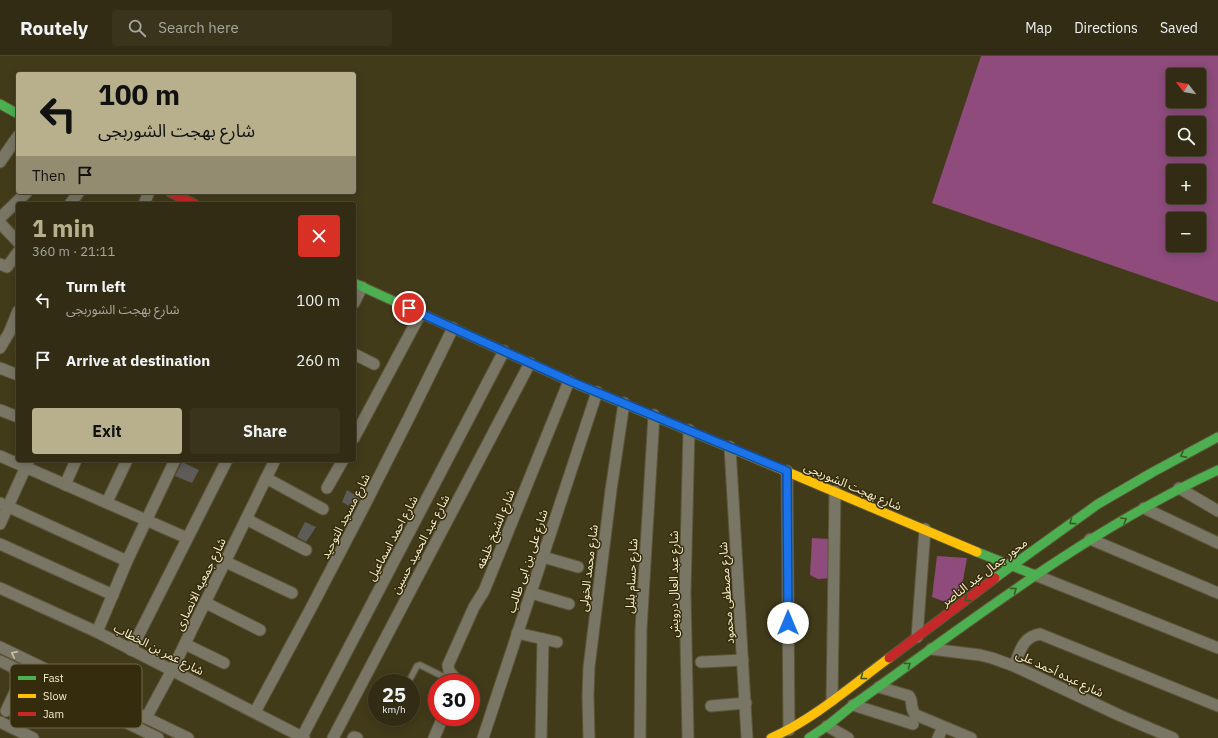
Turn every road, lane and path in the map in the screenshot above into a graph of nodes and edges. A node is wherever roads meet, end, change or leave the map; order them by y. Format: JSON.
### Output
{"nodes":[{"id":1,"x":0,"y":104,"type":"edge"},
{"id":2,"x":16,"y":113,"type":"edge"},
{"id":3,"x":16,"y":139,"type":"edge"},
{"id":4,"x":0,"y":162,"type":"edge"},
{"id":5,"x":25,"y":194,"type":"edge"},
{"id":6,"x":174,"y":194,"type":"edge"},
{"id":7,"x":17,"y":202,"type":"edge"},
{"id":8,"x":190,"y":202,"type":"edge"},
{"id":9,"x":16,"y":203,"type":"edge"},
{"id":10,"x":0,"y":218,"type":"edge"},
{"id":11,"x":0,"y":223,"type":"edge"},
{"id":12,"x":16,"y":240,"type":"edge"},
{"id":13,"x":16,"y":254,"type":"edge"},
{"id":14,"x":0,"y":264,"type":"edge"},
{"id":15,"x":358,"y":285,"type":"edge"},
{"id":16,"x":421,"y":313,"type":"junction"},
{"id":17,"x":16,"y":323,"type":"edge"},
{"id":18,"x":453,"y":328,"type":"junction"},
{"id":19,"x":14,"y":335,"type":"edge"},
{"id":20,"x":0,"y":348,"type":"edge"},
{"id":21,"x":504,"y":351,"type":"junction"},
{"id":22,"x":356,"y":355,"type":"edge"},
{"id":23,"x":530,"y":363,"type":"junction"},
{"id":24,"x":374,"y":364,"type":"dead end"},
{"id":25,"x":0,"y":368,"type":"edge"},
{"id":26,"x":16,"y":374,"type":"edge"},
{"id":27,"x":570,"y":381,"type":"junction"},
{"id":28,"x":597,"y":392,"type":"junction"},
{"id":29,"x":624,"y":403,"type":"junction"},
{"id":30,"x":0,"y":410,"type":"edge"},
{"id":31,"x":654,"y":415,"type":"junction"},
{"id":32,"x":16,"y":416,"type":"edge"},
{"id":33,"x":689,"y":430,"type":"junction"},
{"id":34,"x":356,"y":434,"type":"edge"},
{"id":35,"x":1218,"y":437,"type":"edge"},
{"id":36,"x":730,"y":447,"type":"junction"},
{"id":37,"x":0,"y":456,"type":"edge"},
{"id":38,"x":16,"y":461,"type":"edge"},
{"id":39,"x":75,"y":462,"type":"edge"},
{"id":40,"x":125,"y":462,"type":"edge"},
{"id":41,"x":174,"y":462,"type":"edge"},
{"id":42,"x":226,"y":462,"type":"edge"},
{"id":43,"x":274,"y":462,"type":"edge"},
{"id":44,"x":341,"y":462,"type":"edge"},
{"id":45,"x":28,"y":464,"type":"edge"},
{"id":46,"x":1218,"y":470,"type":"edge"},
{"id":47,"x":787,"y":471,"type":"junction"},
{"id":48,"x":266,"y":478,"type":"junction"},
{"id":49,"x":65,"y":485,"type":"junction"},
{"id":50,"x":327,"y":488,"type":"dead end"},
{"id":51,"x":1179,"y":488,"type":"junction"},
{"id":52,"x":835,"y":491,"type":"junction"},
{"id":53,"x":107,"y":502,"type":"junction"},
{"id":54,"x":4,"y":505,"type":"edge"},
{"id":55,"x":323,"y":508,"type":"dead end"},
{"id":56,"x":1144,"y":508,"type":"junction"},
{"id":57,"x":1218,"y":511,"type":"edge"},
{"id":58,"x":246,"y":519,"type":"junction"},
{"id":59,"x":146,"y":520,"type":"junction"},
{"id":60,"x":0,"y":524,"type":"edge"},
{"id":61,"x":925,"y":529,"type":"junction"},
{"id":62,"x":187,"y":538,"type":"junction"},
{"id":63,"x":1090,"y":539,"type":"junction"},
{"id":64,"x":1218,"y":543,"type":"edge"},
{"id":65,"x":0,"y":544,"type":"edge"},
{"id":66,"x":306,"y":550,"type":"dead end"},
{"id":67,"x":542,"y":557,"type":"junction"},
{"id":68,"x":127,"y":561,"type":"junction"},
{"id":69,"x":226,"y":562,"type":"junction"},
{"id":70,"x":1011,"y":566,"type":"junction"},
{"id":71,"x":578,"y":567,"type":"dead end"},
{"id":72,"x":1035,"y":575,"type":"junction"},
{"id":73,"x":0,"y":588,"type":"edge"},
{"id":74,"x":292,"y":593,"type":"dead end"},
{"id":75,"x":530,"y":593,"type":"junction"},
{"id":76,"x":1218,"y":593,"type":"edge"},
{"id":77,"x":113,"y":595,"type":"junction"},
{"id":78,"x":206,"y":603,"type":"junction"},
{"id":79,"x":569,"y":604,"type":"dead end"},
{"id":80,"x":260,"y":630,"type":"dead end"},
{"id":81,"x":97,"y":632,"type":"junction"},
{"id":82,"x":517,"y":633,"type":"junction"},
{"id":83,"x":917,"y":637,"type":"junction"},
{"id":84,"x":543,"y":639,"type":"junction"},
{"id":85,"x":556,"y":642,"type":"dead end"},
{"id":86,"x":185,"y":644,"type":"junction"},
{"id":87,"x":0,"y":647,"type":"edge"},
{"id":88,"x":1218,"y":648,"type":"edge"},
{"id":89,"x":931,"y":649,"type":"junction"},
{"id":90,"x":131,"y":650,"type":"junction"},
{"id":91,"x":743,"y":660,"type":"junction"},
{"id":92,"x":0,"y":661,"type":"edge"},
{"id":93,"x":701,"y":662,"type":"dead end"},
{"id":94,"x":224,"y":663,"type":"dead end"},
{"id":95,"x":35,"y":664,"type":"edge"},
{"id":96,"x":10,"y":666,"type":"edge"},
{"id":97,"x":1014,"y":666,"type":"junction"},
{"id":98,"x":172,"y":670,"type":"junction"},
{"id":99,"x":413,"y":674,"type":"edge"},
{"id":100,"x":438,"y":674,"type":"edge"},
{"id":101,"x":451,"y":674,"type":"edge"},
{"id":102,"x":879,"y":687,"type":"junction"},
{"id":103,"x":832,"y":700,"type":"junction"},
{"id":104,"x":10,"y":703,"type":"edge"},
{"id":105,"x":746,"y":703,"type":"junction"},
{"id":106,"x":853,"y":705,"type":"junction"},
{"id":107,"x":711,"y":706,"type":"dead end"},
{"id":108,"x":1218,"y":706,"type":"edge"},
{"id":109,"x":6,"y":711,"type":"dead end"},
{"id":110,"x":255,"y":712,"type":"junction"},
{"id":111,"x":142,"y":716,"type":"edge"},
{"id":112,"x":146,"y":718,"type":"junction"},
{"id":113,"x":0,"y":722,"type":"edge"},
{"id":114,"x":913,"y":724,"type":"dead end"},
{"id":115,"x":439,"y":726,"type":"edge"},
{"id":116,"x":10,"y":727,"type":"edge"},
{"id":117,"x":943,"y":727,"type":"junction"},
{"id":118,"x":12,"y":728,"type":"edge"},
{"id":119,"x":137,"y":728,"type":"edge"},
{"id":120,"x":788,"y":730,"type":"junction"},
{"id":121,"x":822,"y":732,"type":"edge"},
{"id":122,"x":33,"y":738,"type":"edge"},
{"id":123,"x":158,"y":738,"type":"edge"},
{"id":124,"x":188,"y":738,"type":"edge"},
{"id":125,"x":303,"y":738,"type":"edge"},
{"id":126,"x":333,"y":738,"type":"edge"},
{"id":127,"x":434,"y":738,"type":"edge"},
{"id":128,"x":483,"y":738,"type":"edge"},
{"id":129,"x":541,"y":738,"type":"edge"},
{"id":130,"x":589,"y":738,"type":"edge"},
{"id":131,"x":640,"y":738,"type":"edge"},
{"id":132,"x":688,"y":738,"type":"edge"},
{"id":133,"x":747,"y":738,"type":"edge"},
{"id":134,"x":771,"y":738,"type":"edge"},
{"id":135,"x":809,"y":738,"type":"edge"},
{"id":136,"x":848,"y":738,"type":"edge"},
{"id":137,"x":938,"y":738,"type":"edge"},
{"id":138,"x":971,"y":738,"type":"edge"},
{"id":139,"x":1172,"y":738,"type":"edge"}],
"edges":[{"from":1,"to":2,"type":"street"},
{"from":3,"to":4,"type":"street"},
{"from":5,"to":7,"type":"street"},
{"from":6,"to":8,"type":"street"},
{"from":9,"to":10,"type":"street"},
{"from":11,"to":12,"type":"street"},
{"from":13,"to":14,"type":"street"},
{"from":15,"to":16,"type":"street","name":"شارع بهجت الشوربجى"},
{"from":16,"to":18,"type":"street","name":"شارع بهجت الشوربجى"},
{"from":16,"to":34,"type":"street"},
{"from":17,"to":19,"type":"street"},
{"from":18,"to":21,"type":"street","name":"شارع بهجت الشوربجى"},
{"from":18,"to":110,"type":"street","name":"شارع مسجد التوحيد"},
{"from":19,"to":20,"type":"street"},
{"from":21,"to":23,"type":"street","name":"شارع بهجت الشوربجى"},
{"from":21,"to":125,"type":"street","name":"شارع احمد اسماعيل"},
{"from":22,"to":24,"type":"street"},
{"from":23,"to":27,"type":"street","name":"شارع بهجت الشوربجى"},
{"from":23,"to":126,"type":"street","name":"شارع عبد الحميد حسين"},
{"from":25,"to":26,"type":"street"},
{"from":27,"to":28,"type":"street","name":"شارع بهجت الشوربجى"},
{"from":27,"to":101,"type":"street","name":"شارع الشيخ خليفه"},
{"from":28,"to":29,"type":"street","name":"شارع بهجت الشوربجى"},
{"from":28,"to":67,"type":"street","name":"شارع على بن ابى طالب"},
{"from":29,"to":31,"type":"street","name":"شارع بهجت الشوربجى"},
{"from":29,"to":130,"type":"street","name":"شارع محمد الخولى"},
{"from":30,"to":32,"type":"street"},
{"from":31,"to":33,"type":"street","name":"شارع بهجت الشوربجى"},
{"from":31,"to":131,"type":"street","name":"شارع حسام بلبل"},
{"from":33,"to":36,"type":"street","name":"شارع بهجت الشوربجى"},
{"from":33,"to":132,"type":"street","name":"شارع عبد العال درويش"},
{"from":35,"to":70,"type":"street","name":"محور جمال عبد الناصر","one_way":true},
{"from":36,"to":47,"type":"street","name":"شارع بهجت الشوربجى"},
{"from":36,"to":91,"type":"street","name":"شارع مصطفى محمود"},
{"from":37,"to":38,"type":"street"},
{"from":39,"to":49,"type":"street"},
{"from":40,"to":53,"type":"street"},
{"from":41,"to":59,"type":"street"},
{"from":42,"to":62,"type":"street"},
{"from":43,"to":48,"type":"street","name":"شارع جمعيه الانصارى"},
{"from":44,"to":50,"type":"street"},
{"from":45,"to":49,"type":"street"},
{"from":45,"to":54,"type":"street"},
{"from":46,"to":51,"type":"street"},
{"from":47,"to":52,"type":"street","name":"شارع بهجت الشوربجى"},
{"from":47,"to":120,"type":"street"},
{"from":48,"to":55,"type":"street"},
{"from":48,"to":58,"type":"street","name":"شارع جمعيه الانصارى"},
{"from":49,"to":53,"type":"street"},
{"from":51,"to":56,"type":"street"},
{"from":51,"to":57,"type":"street"},
{"from":52,"to":61,"type":"street","name":"شارع بهجت الشوربجى"},
{"from":52,"to":103,"type":"street"},
{"from":53,"to":59,"type":"street"},
{"from":54,"to":60,"type":"street"},
{"from":54,"to":68,"type":"street"},
{"from":63,"to":56,"type":"street","one_way":true},
{"from":56,"to":64,"type":"street"},
{"from":58,"to":66,"type":"street"},
{"from":58,"to":69,"type":"street","name":"شارع جمعيه الانصارى"},
{"from":59,"to":62,"type":"street"},
{"from":59,"to":68,"type":"street"},
{"from":61,"to":70,"type":"street","name":"شارع بهجت الشوربجى"},
{"from":61,"to":83,"type":"street"},
{"from":62,"to":90,"type":"street"},
{"from":63,"to":72,"type":"street"},
{"from":63,"to":76,"type":"street"},
{"from":65,"to":77,"type":"street"},
{"from":67,"to":71,"type":"street"},
{"from":67,"to":75,"type":"street","name":"شارع على بن ابى طالب"},
{"from":68,"to":77,"type":"street"},
{"from":69,"to":74,"type":"street"},
{"from":69,"to":78,"type":"street","name":"شارع جمعيه الانصارى"},
{"from":70,"to":72,"type":"street","name":"شارع بهجت الشوربجى"},
{"from":70,"to":83,"type":"street","name":"محور جمال عبد الناصر","one_way":true},
{"from":72,"to":88,"type":"street"},
{"from":89,"to":72,"type":"street","one_way":true},
{"from":73,"to":81,"type":"street","name":"شارع عمر بن الخطاب"},
{"from":75,"to":79,"type":"street"},
{"from":75,"to":82,"type":"street","name":"شارع على بن ابى طالب"},
{"from":77,"to":81,"type":"street"},
{"from":78,"to":80,"type":"street"},
{"from":78,"to":86,"type":"street","name":"شارع جمعيه الانصارى"},
{"from":81,"to":90,"type":"street","name":"شارع عمر بن الخطاب"},
{"from":82,"to":84,"type":"street"},
{"from":82,"to":128,"type":"street","name":"شارع على بن ابى طالب"},
{"from":83,"to":103,"type":"street","name":"محور جمال عبد الناصر","one_way":true},
{"from":84,"to":85,"type":"street"},
{"from":84,"to":129,"type":"street"},
{"from":86,"to":94,"type":"street"},
{"from":86,"to":98,"type":"street","name":"شارع جمعيه الانصارى"},
{"from":95,"to":87,"type":"street","one_way":true},
{"from":89,"to":97,"type":"street","name":"شارع عبده أحمد على"},
{"from":102,"to":89,"type":"street","one_way":true},
{"from":90,"to":98,"type":"street","name":"شارع عمر بن الخطاب"},
{"from":91,"to":93,"type":"street"},
{"from":91,"to":105,"type":"street","name":"شارع مصطفى محمود"},
{"from":92,"to":96,"type":"street"},
{"from":97,"to":108,"type":"street"},
{"from":97,"to":139,"type":"street","name":"شارع عبده أحمد على"},
{"from":98,"to":110,"type":"street","name":"شارع عمر بن الخطاب"},
{"from":98,"to":112,"type":"street","name":"شارع جمعيه الانصارى"},
{"from":99,"to":100,"type":"lane"},
{"from":102,"to":106,"type":"street"},
{"from":102,"to":117,"type":"street"},
{"from":103,"to":120,"type":"street","name":"محور جمال عبد الناصر"},
{"from":104,"to":109,"type":"street"},
{"from":105,"to":107,"type":"street"},
{"from":105,"to":133,"type":"street","name":"شارع مصطفى محمود"},
{"from":106,"to":114,"type":"street"},
{"from":106,"to":121,"type":"street"},
{"from":110,"to":125,"type":"street","name":"شارع عمر بن الخطاب"},
{"from":112,"to":111,"type":"street","one_way":true},
{"from":112,"to":124,"type":"street"},
{"from":113,"to":116,"type":"street"},
{"from":115,"to":127,"type":"street"},
{"from":117,"to":137,"type":"street"},
{"from":117,"to":138,"type":"street"},
{"from":118,"to":122,"type":"street"},
{"from":119,"to":123,"type":"street"},
{"from":120,"to":134,"type":"street","name":"محور جمال عبد الناصر"},
{"from":121,"to":135,"type":"street"},
{"from":121,"to":136,"type":"street"}]}
